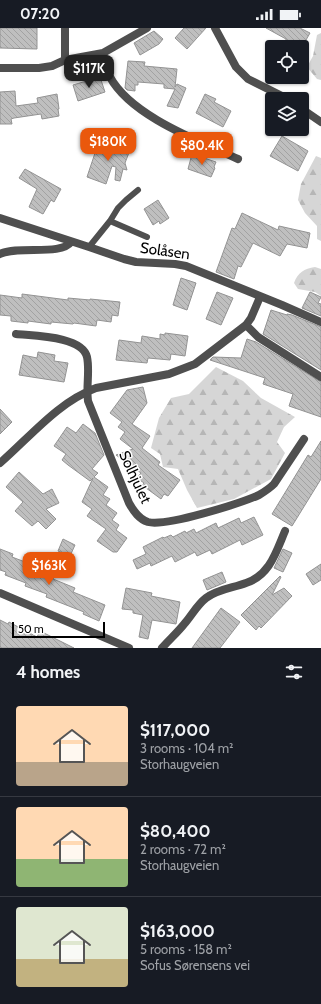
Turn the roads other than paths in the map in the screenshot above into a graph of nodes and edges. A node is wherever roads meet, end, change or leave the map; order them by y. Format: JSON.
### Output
{"nodes":[{"id":1,"x":65,"y":28,"type":"edge"},
{"id":2,"x":147,"y":28,"type":"edge"},
{"id":3,"x":215,"y":28,"type":"edge"},
{"id":4,"x":103,"y":53,"type":"junction"},
{"id":5,"x":65,"y":60,"type":"junction"},
{"id":6,"x":0,"y":68,"type":"edge"},
{"id":7,"x":274,"y":92,"type":"edge"},
{"id":8,"x":309,"y":114,"type":"edge"},
{"id":9,"x":321,"y":122,"type":"edge"},
{"id":10,"x":238,"y":159,"type":"dead end"},
{"id":11,"x":138,"y":190,"type":"dead end"},
{"id":12,"x":0,"y":218,"type":"edge"},
{"id":13,"x":110,"y":221,"type":"junction"},
{"id":14,"x":147,"y":237,"type":"dead end"},
{"id":15,"x":71,"y":242,"type":"junction"},
{"id":16,"x":89,"y":247,"type":"junction"},
{"id":17,"x":0,"y":254,"type":"edge"},
{"id":18,"x":260,"y":297,"type":"junction"},
{"id":19,"x":321,"y":322,"type":"edge"},
{"id":20,"x":246,"y":325,"type":"junction"},
{"id":21,"x":16,"y":334,"type":"dead end"},
{"id":22,"x":321,"y":377,"type":"edge"},
{"id":23,"x":87,"y":391,"type":"junction"},
{"id":24,"x":304,"y":439,"type":"dead end"},
{"id":25,"x":0,"y":463,"type":"edge"},
{"id":26,"x":285,"y":531,"type":"dead end"},
{"id":27,"x":0,"y":594,"type":"edge"},
{"id":28,"x":129,"y":648,"type":"edge"},
{"id":29,"x":162,"y":648,"type":"edge"}],
"edges":[{"from":1,"to":5,"type":"street"},
{"from":2,"to":4,"type":"street"},
{"from":3,"to":7,"type":"street"},
{"from":4,"to":5,"type":"street"},
{"from":4,"to":10,"type":"street"},
{"from":5,"to":6,"type":"street"},
{"from":8,"to":9,"type":"street"},
{"from":11,"to":13,"type":"lane"},
{"from":12,"to":15,"type":"street","name":"Solåsen"},
{"from":13,"to":14,"type":"lane"},
{"from":13,"to":16,"type":"lane"},
{"from":15,"to":16,"type":"street","name":"Solåsen"},
{"from":15,"to":17,"type":"street"},
{"from":16,"to":18,"type":"street","name":"Solåsen"},
{"from":18,"to":19,"type":"street","name":"Solåsen"},
{"from":18,"to":20,"type":"street"},
{"from":20,"to":22,"type":"street"},
{"from":20,"to":23,"type":"street"},
{"from":21,"to":23,"type":"street","name":"Solhjulet"},
{"from":23,"to":24,"type":"street","name":"Solhjulet"},
{"from":23,"to":25,"type":"street"},
{"from":26,"to":29,"type":"street"},
{"from":27,"to":28,"type":"street"}]}
